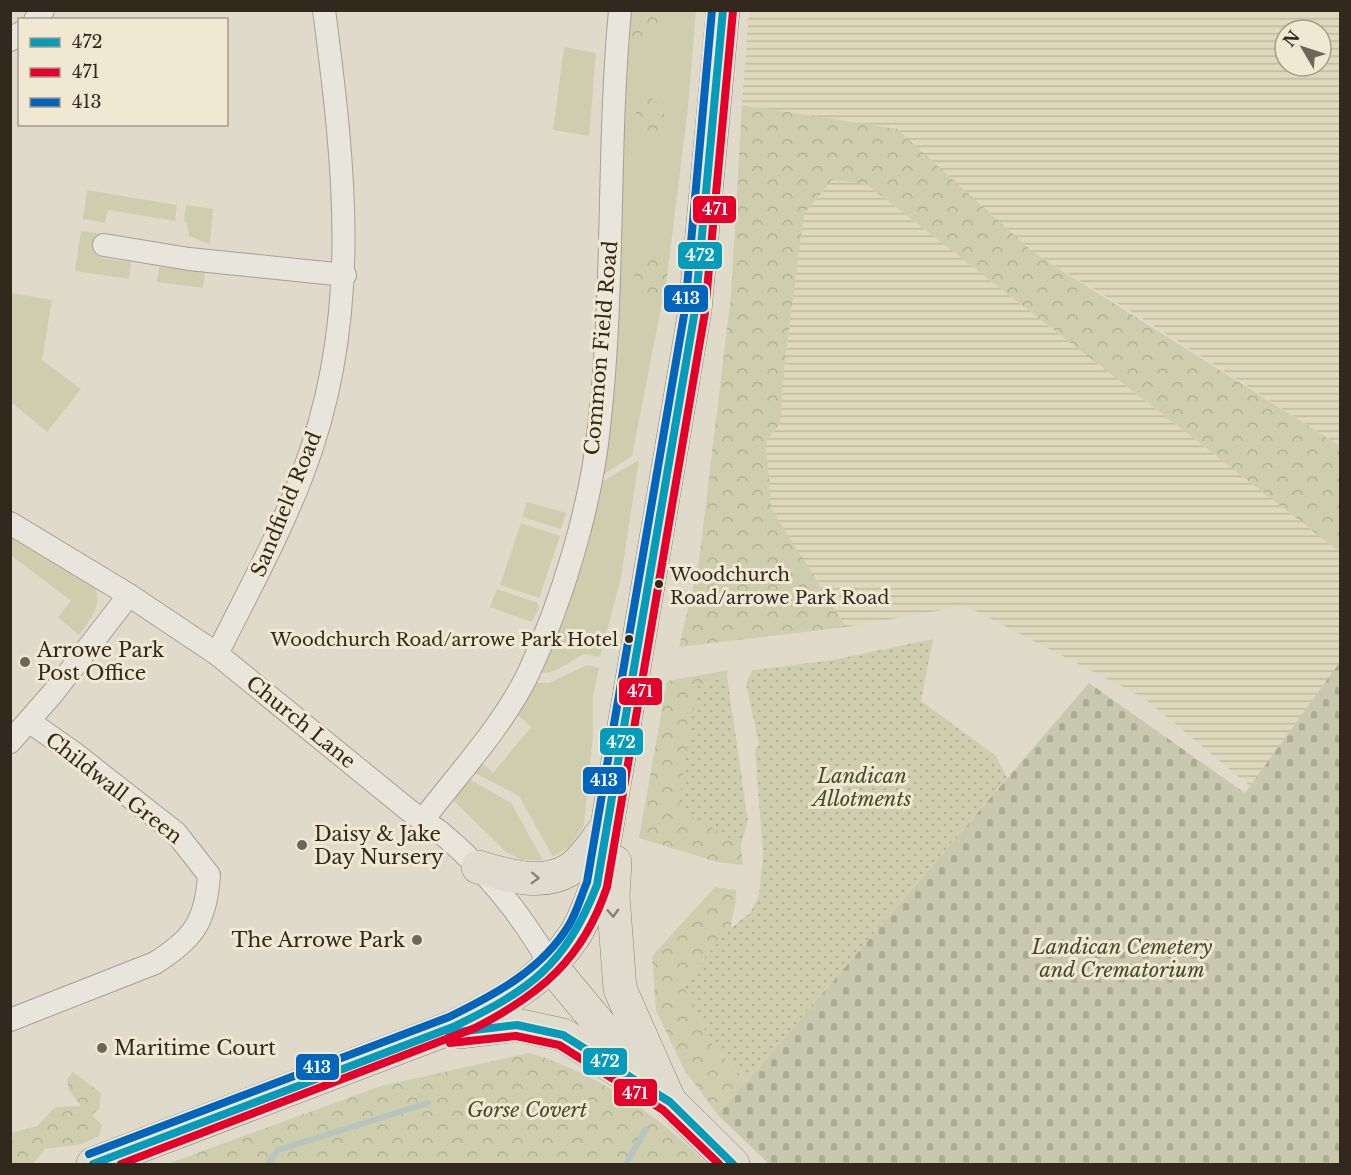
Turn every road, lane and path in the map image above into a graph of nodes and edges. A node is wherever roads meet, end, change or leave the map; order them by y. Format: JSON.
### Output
{"nodes":[{"id":1,"x":324,"y":10,"type":"edge"},
{"id":2,"x":620,"y":10,"type":"edge"},
{"id":3,"x":723,"y":10,"type":"edge"},
{"id":4,"x":104,"y":245,"type":"dead end"},
{"id":5,"x":345,"y":275,"type":"junction"},
{"id":6,"x":10,"y":523,"type":"edge"},
{"id":7,"x":129,"y":595,"type":"junction"},
{"id":8,"x":217,"y":654,"type":"junction"},
{"id":9,"x":30,"y":722,"type":"junction"},
{"id":10,"x":622,"y":729,"type":"junction"},
{"id":11,"x":10,"y":742,"type":"edge"},
{"id":12,"x":422,"y":821,"type":"junction"},
{"id":13,"x":606,"y":828,"type":"junction"},
{"id":14,"x":478,"y":867,"type":"junction"},
{"id":15,"x":551,"y":966,"type":"junction"},
{"id":16,"x":10,"y":1020,"type":"edge"},
{"id":17,"x":433,"y":1035,"type":"junction"},
{"id":18,"x":670,"y":1102,"type":"junction"},
{"id":19,"x":93,"y":1164,"type":"edge"},
{"id":20,"x":733,"y":1164,"type":"edge"}],
"edges":[{"from":1,"to":5,"type":"street","name":"Sandfield Road"},
{"from":2,"to":12,"type":"street","name":"Common Field Road"},
{"from":3,"to":10,"type":"main road"},
{"from":4,"to":5,"type":"street"},
{"from":5,"to":8,"type":"street","name":"Sandfield Road"},
{"from":6,"to":7,"type":"street","name":"Church Lane"},
{"from":7,"to":8,"type":"street","name":"Church Lane"},
{"from":7,"to":9,"type":"street"},
{"from":8,"to":12,"type":"street","name":"Church Lane"},
{"from":9,"to":11,"type":"street"},
{"from":9,"to":16,"type":"street","name":"Childwall Green"},
{"from":10,"to":13,"type":"main road"},
{"from":10,"to":18,"type":"main road","one_way":true},
{"from":12,"to":14,"type":"street","name":"Church Lane"},
{"from":14,"to":13,"type":"main road","one_way":true},
{"from":13,"to":15,"type":"main road"},
{"from":14,"to":15,"type":"street","name":"Church Lane"},
{"from":15,"to":17,"type":"main road"},
{"from":15,"to":18,"type":"main road"},
{"from":17,"to":18,"type":"main road"},
{"from":17,"to":19,"type":"main road"},
{"from":18,"to":20,"type":"main road"}]}
